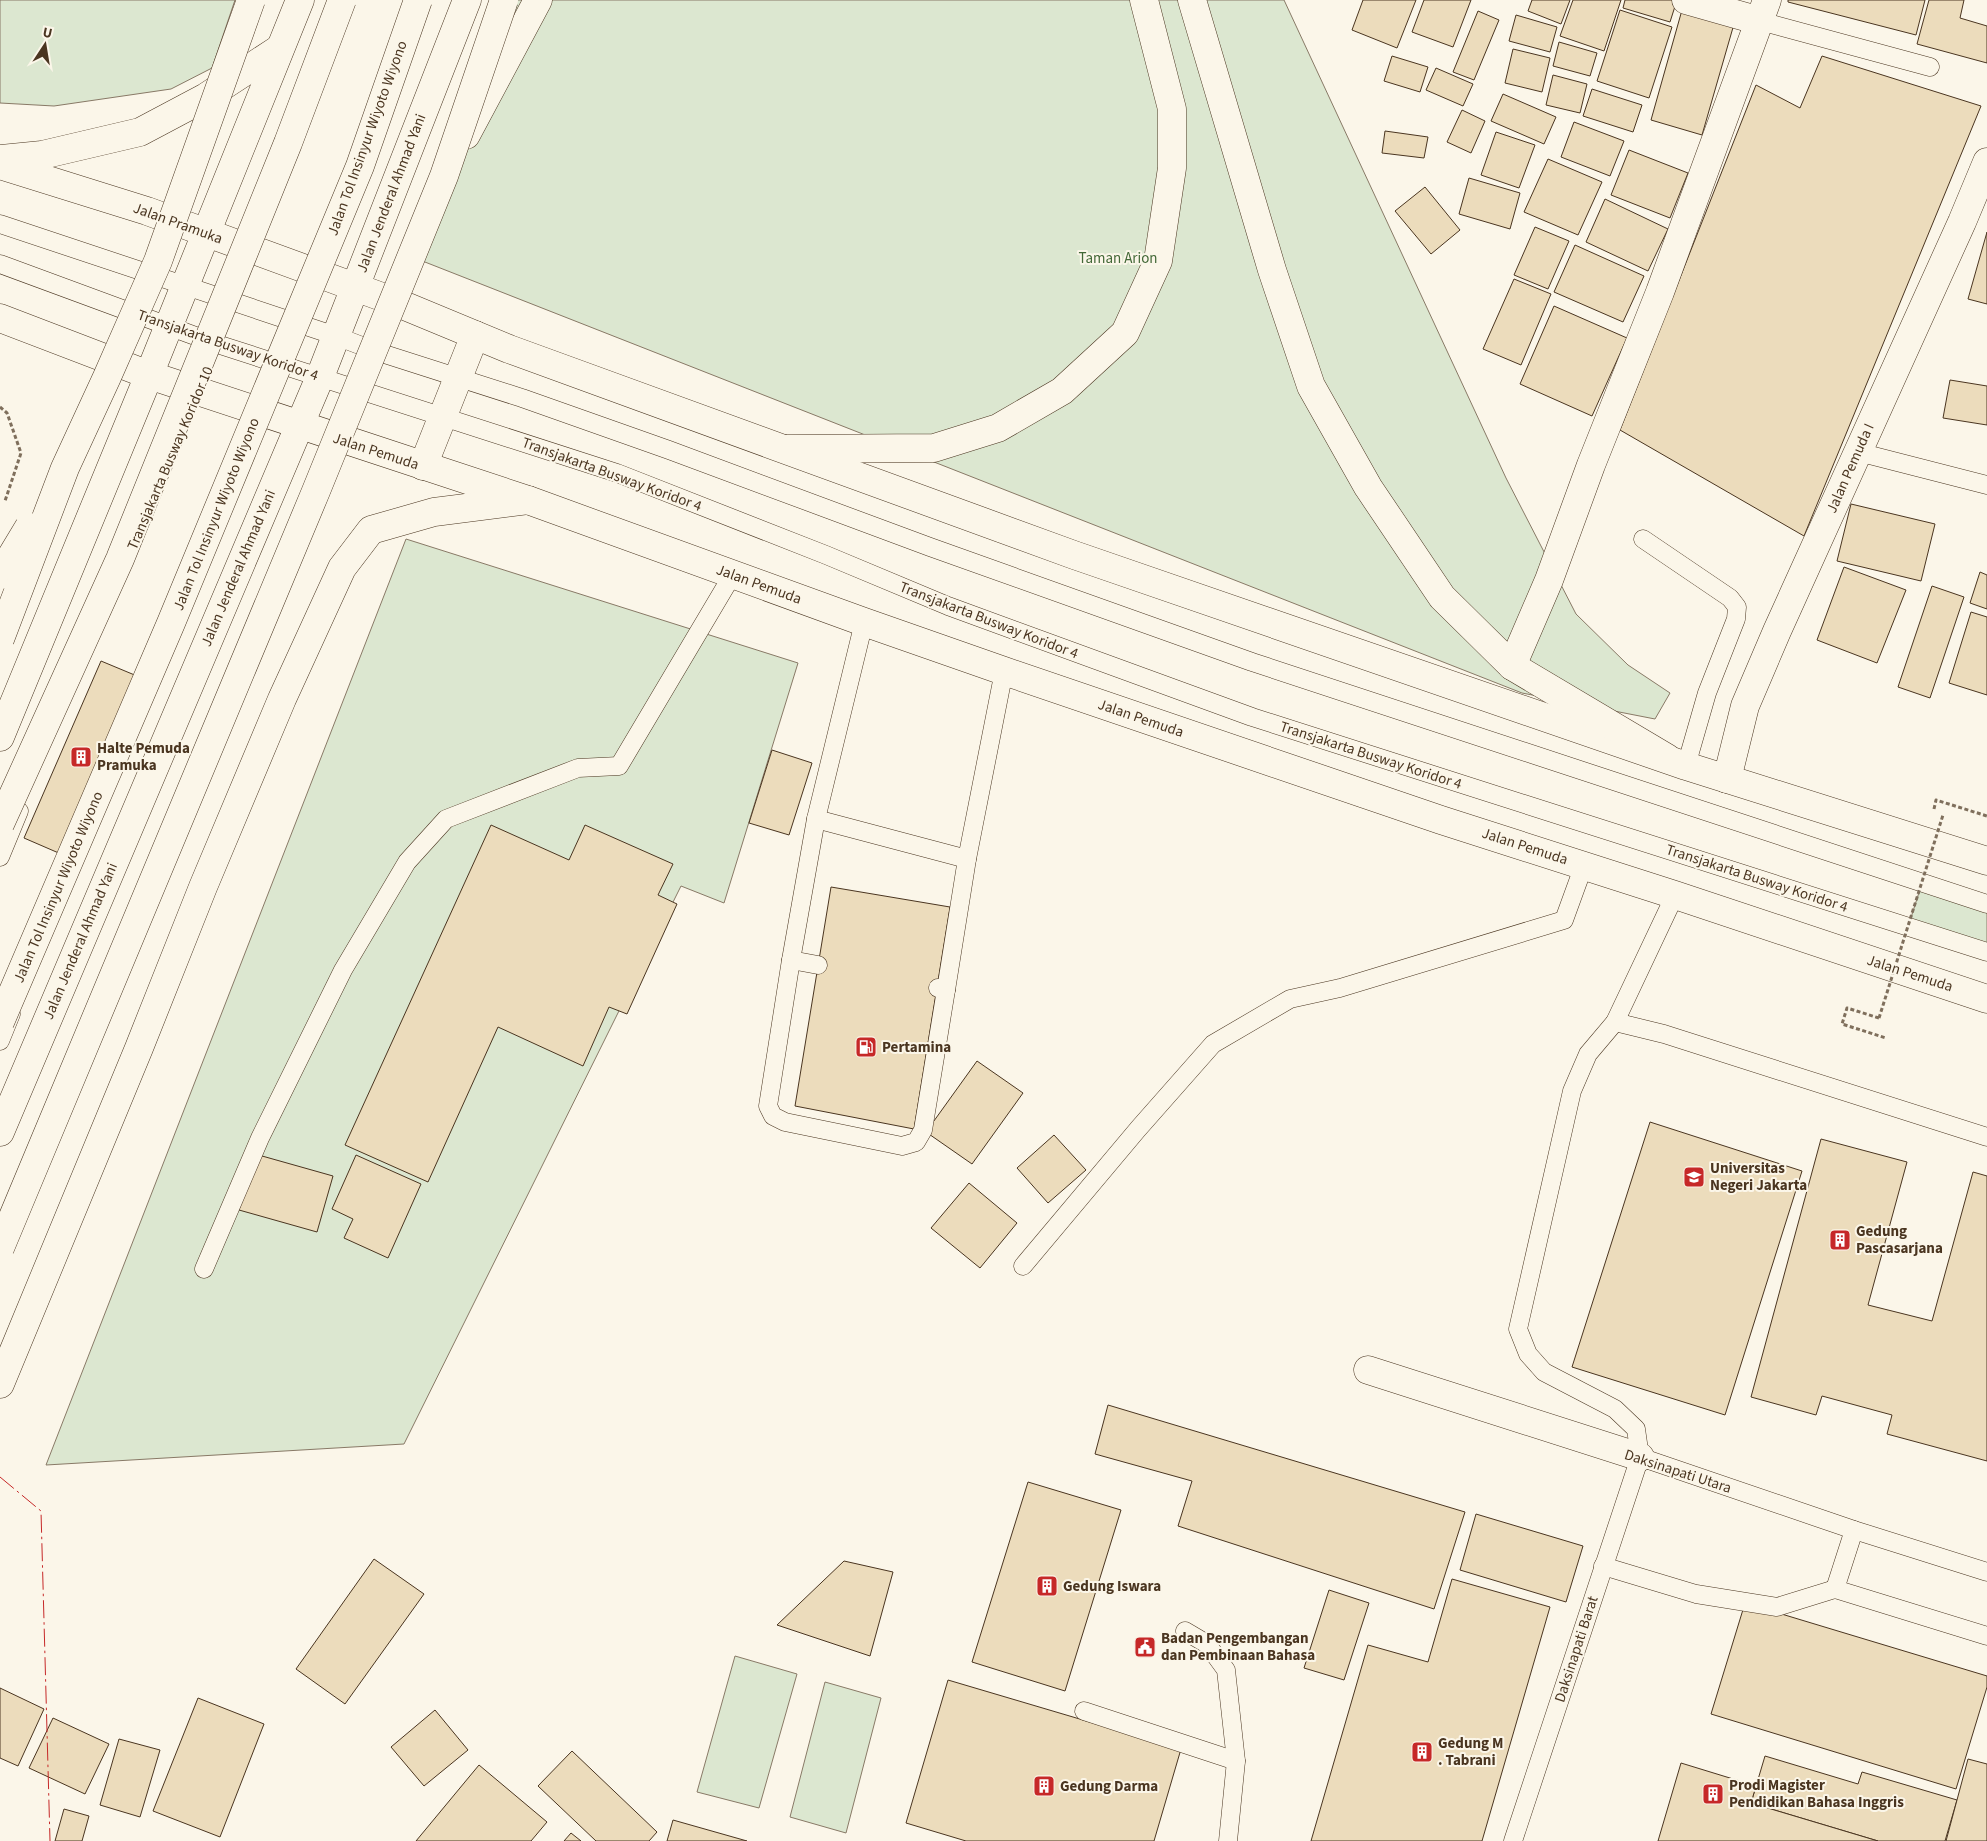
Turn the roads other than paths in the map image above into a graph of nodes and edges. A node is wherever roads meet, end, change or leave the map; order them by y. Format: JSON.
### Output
{"nodes":[{"id":1,"x":251,"y":0,"type":"edge"},
{"id":2,"x":300,"y":0,"type":"edge"},
{"id":3,"x":342,"y":0,"type":"edge"},
{"id":4,"x":353,"y":0,"type":"edge"},
{"id":5,"x":418,"y":0,"type":"edge"},
{"id":6,"x":425,"y":0,"type":"edge"},
{"id":7,"x":466,"y":0,"type":"edge"},
{"id":8,"x":504,"y":0,"type":"edge"},
{"id":9,"x":538,"y":0,"type":"edge"},
{"id":10,"x":1144,"y":0,"type":"edge"},
{"id":11,"x":1192,"y":0,"type":"edge"},
{"id":12,"x":1686,"y":0,"type":"edge"},
{"id":13,"x":1764,"y":11,"type":"edge"},
{"id":14,"x":279,"y":49,"type":"junction"},
{"id":15,"x":1930,"y":67,"type":"dead end"},
{"id":16,"x":0,"y":159,"type":"edge"},
{"id":17,"x":1987,"y":162,"type":"edge"},
{"id":18,"x":0,"y":165,"type":"edge"},
{"id":19,"x":444,"y":176,"type":"junction"},
{"id":20,"x":0,"y":224,"type":"edge"},
{"id":21,"x":205,"y":233,"type":"junction"},
{"id":22,"x":258,"y":251,"type":"junction"},
{"id":23,"x":0,"y":264,"type":"edge"},
{"id":24,"x":324,"y":277,"type":"junction"},
{"id":25,"x":184,"y":286,"type":"junction"},
{"id":26,"x":354,"y":288,"type":"junction"},
{"id":27,"x":235,"y":302,"type":"junction"},
{"id":28,"x":0,"y":318,"type":"edge"},
{"id":29,"x":168,"y":326,"type":"junction"},
{"id":30,"x":305,"y":326,"type":"junction"},
{"id":31,"x":475,"y":335,"type":"junction"},
{"id":32,"x":336,"y":336,"type":"junction"},
{"id":33,"x":217,"y":344,"type":"junction"},
{"id":34,"x":288,"y":367,"type":"junction"},
{"id":35,"x":149,"y":375,"type":"junction"},
{"id":36,"x":320,"y":377,"type":"junction"},
{"id":37,"x":458,"y":378,"type":"junction"},
{"id":38,"x":198,"y":392,"type":"junction"},
{"id":39,"x":270,"y":416,"type":"junction"},
{"id":40,"x":443,"y":416,"type":"junction"},
{"id":41,"x":299,"y":426,"type":"junction"},
{"id":42,"x":786,"y":449,"type":"junction"},
{"id":43,"x":1858,"y":452,"type":"junction"},
{"id":44,"x":423,"y":466,"type":"junction"},
{"id":45,"x":65,"y":468,"type":"junction"},
{"id":46,"x":1987,"y":485,"type":"edge"},
{"id":47,"x":528,"y":500,"type":"junction"},
{"id":48,"x":1643,"y":539,"type":"dead end"},
{"id":49,"x":732,"y":574,"type":"junction"},
{"id":50,"x":0,"y":575,"type":"edge"},
{"id":51,"x":864,"y":622,"type":"junction"},
{"id":52,"x":0,"y":639,"type":"edge"},
{"id":53,"x":1512,"y":666,"type":"junction"},
{"id":54,"x":1004,"y":671,"type":"junction"},
{"id":55,"x":0,"y":737,"type":"edge"},
{"id":56,"x":1677,"y":762,"type":"junction"},
{"id":57,"x":1727,"y":779,"type":"junction"},
{"id":58,"x":816,"y":819,"type":"junction"},
{"id":59,"x":0,"y":824,"type":"edge"},
{"id":60,"x":0,"y":856,"type":"edge"},
{"id":61,"x":967,"y":859,"type":"junction"},
{"id":62,"x":1987,"y":861,"type":"edge"},
{"id":63,"x":1584,"y":865,"type":"junction"},
{"id":64,"x":1675,"y":895,"type":"junction"},
{"id":65,"x":1987,"y":904,"type":"edge"},
{"id":66,"x":1987,"y":952,"type":"edge"},
{"id":67,"x":790,"y":960,"type":"junction"},
{"id":68,"x":818,"y":965,"type":"dead end"},
{"id":69,"x":1987,"y":999,"type":"edge"},
{"id":70,"x":0,"y":1022,"type":"edge"},
{"id":71,"x":1615,"y":1022,"type":"junction"},
{"id":72,"x":0,"y":1041,"type":"edge"},
{"id":73,"x":0,"y":1132,"type":"edge"},
{"id":74,"x":1987,"y":1137,"type":"edge"},
{"id":75,"x":0,"y":1248,"type":"edge"},
{"id":76,"x":1023,"y":1266,"type":"dead end"},
{"id":77,"x":204,"y":1269,"type":"dead end"},
{"id":78,"x":1368,"y":1370,"type":"dead end"},
{"id":79,"x":0,"y":1384,"type":"edge"},
{"id":80,"x":1640,"y":1458,"type":"junction"},
{"id":81,"x":1854,"y":1530,"type":"junction"},
{"id":82,"x":1603,"y":1566,"type":"junction"},
{"id":83,"x":1987,"y":1572,"type":"edge"},
{"id":84,"x":1835,"y":1588,"type":"junction"},
{"id":85,"x":1185,"y":1631,"type":"dead end"},
{"id":86,"x":1987,"y":1636,"type":"edge"},
{"id":87,"x":1084,"y":1711,"type":"dead end"},
{"id":88,"x":1236,"y":1761,"type":"junction"},
{"id":89,"x":1228,"y":1841,"type":"edge"},
{"id":90,"x":1514,"y":1841,"type":"edge"}],
"edges":[{"from":1,"to":45,"type":"main road","bridge":true},
{"from":2,"to":14,"type":"main road"},
{"from":3,"to":59,"type":"main road","bridge":true},
{"from":4,"to":22,"type":"lane","name":"Transjakarta Busway Koridor 10"},
{"from":5,"to":70,"type":"main road","name":"Jalan Tol Insinyur Wiyoto Wiyono","bridge":true},
{"from":6,"to":24,"type":"lane"},
{"from":7,"to":26,"type":"main road","name":"Jalan Jenderal Ahmad Yani"},
{"from":8,"to":19,"type":"main road","bridge":true},
{"from":9,"to":19,"type":"main road","bridge":true},
{"from":10,"to":42,"type":"main road"},
{"from":11,"to":53,"type":"main road"},
{"from":12,"to":13,"type":"main road"},
{"from":13,"to":15,"type":"lane"},
{"from":13,"to":53,"type":"main road"},
{"from":14,"to":16,"type":"main road"},
{"from":14,"to":21,"type":"main road"},
{"from":17,"to":43,"type":"main road","name":"Jalan Pemuda I"},
{"from":18,"to":21,"type":"main road","name":"Jalan Pramuka"},
{"from":19,"to":75,"type":"main road","bridge":true},
{"from":20,"to":25,"type":"lane"},
{"from":21,"to":22,"type":"main road","name":"Jalan Pramuka"},
{"from":21,"to":25,"type":"main road"},
{"from":22,"to":24,"type":"main road","name":"Jalan Pramuka"},
{"from":22,"to":27,"type":"lane","name":"Transjakarta Busway Koridor 10"},
{"from":23,"to":29,"type":"lane","name":"Transjakarta Busway Koridor 4"},
{"from":24,"to":26,"type":"main road","name":"Jalan Pramuka"},
{"from":24,"to":30,"type":"lane"},
{"from":25,"to":27,"type":"lane"},
{"from":25,"to":29,"type":"main road"},
{"from":26,"to":31,"type":"main road"},
{"from":26,"to":32,"type":"main road","name":"Jalan Jenderal Ahmad Yani"},
{"from":27,"to":30,"type":"lane"},
{"from":27,"to":33,"type":"lane","name":"Transjakarta Busway Koridor 10"},
{"from":28,"to":35,"type":"main road"},
{"from":29,"to":33,"type":"lane","name":"Transjakarta Busway Koridor 4"},
{"from":29,"to":35,"type":"main road"},
{"from":30,"to":32,"type":"lane"},
{"from":30,"to":34,"type":"lane"},
{"from":31,"to":37,"type":"main road"},
{"from":31,"to":42,"type":"main road"},
{"from":32,"to":36,"type":"main road","name":"Jalan Jenderal Ahmad Yani"},
{"from":32,"to":37,"type":"lane"},
{"from":33,"to":34,"type":"lane","name":"Transjakarta Busway Koridor 4"},
{"from":33,"to":38,"type":"lane","name":"Transjakarta Busway Koridor 10"},
{"from":34,"to":36,"type":"lane","name":"Transjakarta Busway Koridor 4"},
{"from":34,"to":39,"type":"lane"},
{"from":35,"to":38,"type":"main road"},
{"from":35,"to":55,"type":"main road"},
{"from":36,"to":40,"type":"lane","name":"Transjakarta Busway Koridor 4"},
{"from":36,"to":41,"type":"main road","name":"Jalan Jenderal Ahmad Yani"},
{"from":37,"to":40,"type":"main road"},
{"from":37,"to":65,"type":"lane"},
{"from":38,"to":39,"type":"main road"},
{"from":38,"to":60,"type":"lane","name":"Transjakarta Busway Koridor 10"},
{"from":39,"to":41,"type":"main road"},
{"from":39,"to":72,"type":"lane"},
{"from":40,"to":44,"type":"main road"},
{"from":40,"to":66,"type":"lane","name":"Transjakarta Busway Koridor 4"},
{"from":41,"to":44,"type":"main road","name":"Jalan Pemuda"},
{"from":41,"to":73,"type":"main road","name":"Jalan Jenderal Ahmad Yani"},
{"from":42,"to":56,"type":"main road"},
{"from":43,"to":46,"type":"lane"},
{"from":43,"to":57,"type":"main road","name":"Jalan Pemuda I"},
{"from":44,"to":47,"type":"main road","name":"Jalan Pemuda"},
{"from":45,"to":50,"type":"main road","bridge":true},
{"from":45,"to":52,"type":"main road","bridge":true},
{"from":47,"to":49,"type":"main road","name":"Jalan Pemuda"},
{"from":47,"to":79,"type":"main road"},
{"from":48,"to":56,"type":"lane"},
{"from":49,"to":51,"type":"main road","name":"Jalan Pemuda"},
{"from":49,"to":77,"type":"lane"},
{"from":51,"to":54,"type":"main road","name":"Jalan Pemuda"},
{"from":51,"to":58,"type":"lane"},
{"from":53,"to":56,"type":"main road"},
{"from":54,"to":61,"type":"lane"},
{"from":54,"to":63,"type":"main road","name":"Jalan Pemuda"},
{"from":56,"to":57,"type":"main road"},
{"from":57,"to":62,"type":"main road"},
{"from":58,"to":61,"type":"lane"},
{"from":58,"to":67,"type":"lane"},
{"from":61,"to":67,"type":"lane"},
{"from":63,"to":64,"type":"main road","name":"Jalan Pemuda"},
{"from":63,"to":76,"type":"lane"},
{"from":64,"to":69,"type":"main road","name":"Jalan Pemuda"},
{"from":64,"to":71,"type":"lane"},
{"from":67,"to":68,"type":"lane"},
{"from":71,"to":74,"type":"lane"},
{"from":71,"to":80,"type":"lane"},
{"from":78,"to":80,"type":"main road","name":"Daksinapati Utara"},
{"from":80,"to":81,"type":"lane","name":"Daksinapati Utara"},
{"from":80,"to":82,"type":"lane","name":"Daksinapati Barat"},
{"from":81,"to":83,"type":"lane","name":"Daksinapati Utara"},
{"from":81,"to":84,"type":"lane"},
{"from":82,"to":84,"type":"lane"},
{"from":82,"to":90,"type":"lane","name":"Daksinapati Barat"},
{"from":84,"to":86,"type":"lane"},
{"from":85,"to":88,"type":"lane"},
{"from":87,"to":88,"type":"lane"},
{"from":88,"to":89,"type":"lane"}]}
